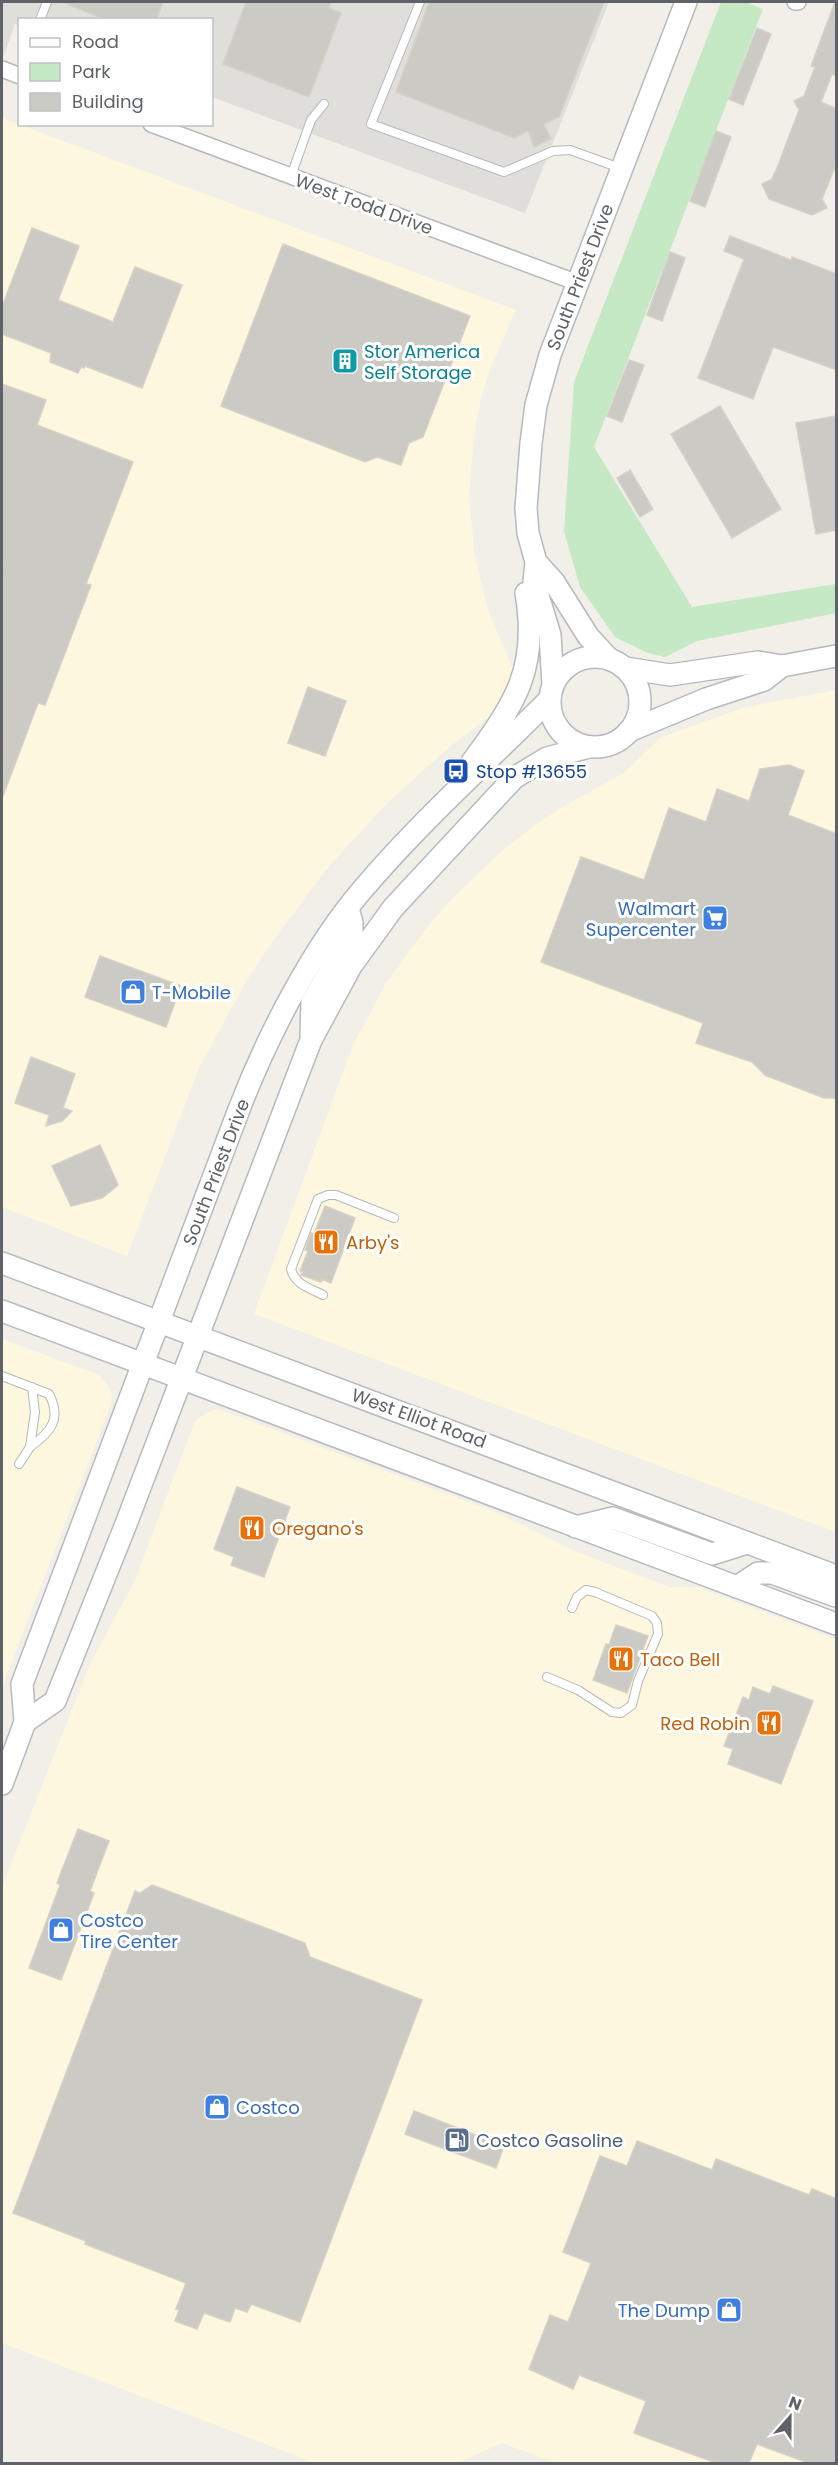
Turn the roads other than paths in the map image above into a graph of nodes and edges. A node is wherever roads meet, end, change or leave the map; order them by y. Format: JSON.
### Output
{"nodes":[{"id":1,"x":47,"y":2,"type":"edge"},
{"id":2,"x":420,"y":2,"type":"edge"},
{"id":3,"x":686,"y":2,"type":"edge"},
{"id":4,"x":41,"y":18,"type":"edge"},
{"id":5,"x":2,"y":69,"type":"edge"},
{"id":6,"x":18,"y":75,"type":"edge"},
{"id":7,"x":324,"y":104,"type":"dead end"},
{"id":8,"x":159,"y":126,"type":"edge"},
{"id":9,"x":622,"y":168,"type":"junction"},
{"id":10,"x":291,"y":176,"type":"junction"},
{"id":11,"x":578,"y":283,"type":"junction"},
{"id":12,"x":528,"y":533,"type":"junction"},
{"id":13,"x":536,"y":562,"type":"junction"},
{"id":14,"x":837,"y":656,"type":"edge"},
{"id":15,"x":617,"y":664,"type":"junction"},
{"id":16,"x":782,"y":666,"type":"junction"},
{"id":17,"x":551,"y":693,"type":"junction"},
{"id":18,"x":629,"y":731,"type":"junction"},
{"id":19,"x":589,"y":747,"type":"junction"},
{"id":20,"x":438,"y":811,"type":"junction"},
{"id":21,"x":348,"y":909,"type":"junction"},
{"id":22,"x":311,"y":1040,"type":"junction"},
{"id":23,"x":394,"y":1218,"type":"dead end"},
{"id":24,"x":2,"y":1263,"type":"edge"},
{"id":25,"x":323,"y":1295,"type":"dead end"},
{"id":26,"x":2,"y":1311,"type":"edge"},
{"id":27,"x":159,"y":1321,"type":"junction"},
{"id":28,"x":197,"y":1336,"type":"junction"},
{"id":29,"x":144,"y":1364,"type":"junction"},
{"id":30,"x":2,"y":1376,"type":"edge"},
{"id":31,"x":183,"y":1378,"type":"junction"},
{"id":32,"x":32,"y":1387,"type":"junction"},
{"id":33,"x":30,"y":1447,"type":"junction"},
{"id":34,"x":19,"y":1464,"type":"dead end"},
{"id":35,"x":576,"y":1527,"type":"junction"},
{"id":36,"x":747,"y":1543,"type":"junction"},
{"id":37,"x":837,"y":1576,"type":"edge"},
{"id":38,"x":737,"y":1587,"type":"junction"},
{"id":39,"x":837,"y":1596,"type":"edge"},
{"id":40,"x":572,"y":1608,"type":"dead end"},
{"id":41,"x":837,"y":1624,"type":"edge"},
{"id":42,"x":547,"y":1677,"type":"dead end"},
{"id":43,"x":25,"y":1722,"type":"junction"},
{"id":44,"x":2,"y":1784,"type":"edge"}],
"edges":[{"from":1,"to":4,"type":"lane"},
{"from":2,"to":9,"type":"lane"},
{"from":3,"to":9,"type":"main road","name":"South Priest Drive"},
{"from":5,"to":6,"type":"street"},
{"from":7,"to":10,"type":"lane"},
{"from":8,"to":10,"type":"street","name":"West Todd Drive"},
{"from":9,"to":11,"type":"main road","name":"South Priest Drive"},
{"from":10,"to":11,"type":"street","name":"West Todd Drive"},
{"from":11,"to":12,"type":"main road","name":"South Priest Drive"},
{"from":12,"to":13,"type":"main road","name":"South Priest Drive"},
{"from":12,"to":20,"type":"main road"},
{"from":13,"to":15,"type":"main road","name":"South Priest Drive"},
{"from":13,"to":17,"type":"main road","name":"South Priest Drive"},
{"from":14,"to":16,"type":"main road"},
{"from":15,"to":16,"type":"main road"},
{"from":15,"to":17,"type":"main road"},
{"from":15,"to":18,"type":"main road"},
{"from":16,"to":18,"type":"main road"},
{"from":17,"to":19,"type":"main road"},
{"from":17,"to":20,"type":"main road","name":"South Priest Drive"},
{"from":18,"to":19,"type":"main road"},
{"from":19,"to":22,"type":"main road"},
{"from":20,"to":21,"type":"main road","name":"South Priest Drive"},
{"from":21,"to":22,"type":"main road"},
{"from":21,"to":27,"type":"main road","name":"South Priest Drive"},
{"from":22,"to":28,"type":"main road"},
{"from":23,"to":25,"type":"lane"},
{"from":24,"to":27,"type":"main road","name":"West Elliot Road"},
{"from":26,"to":29,"type":"main road"},
{"from":27,"to":28,"type":"main road","name":"West Elliot Road"},
{"from":27,"to":29,"type":"main road","name":"South Priest Drive"},
{"from":28,"to":31,"type":"main road"},
{"from":28,"to":36,"type":"main road","name":"West Elliot Road"},
{"from":29,"to":31,"type":"main road"},
{"from":29,"to":43,"type":"main road","name":"South Priest Drive"},
{"from":30,"to":32,"type":"lane"},
{"from":31,"to":35,"type":"main road"},
{"from":31,"to":43,"type":"main road"},
{"from":32,"to":33,"type":"lane"},
{"from":32,"to":33,"type":"lane"},
{"from":33,"to":34,"type":"lane"},
{"from":35,"to":36,"type":"main road"},
{"from":35,"to":38,"type":"main road"},
{"from":36,"to":37,"type":"main road","name":"West Elliot Road"},
{"from":38,"to":39,"type":"main road"},
{"from":38,"to":41,"type":"main road"},
{"from":40,"to":42,"type":"lane"},
{"from":43,"to":44,"type":"main road","name":"South Priest Drive"}]}
